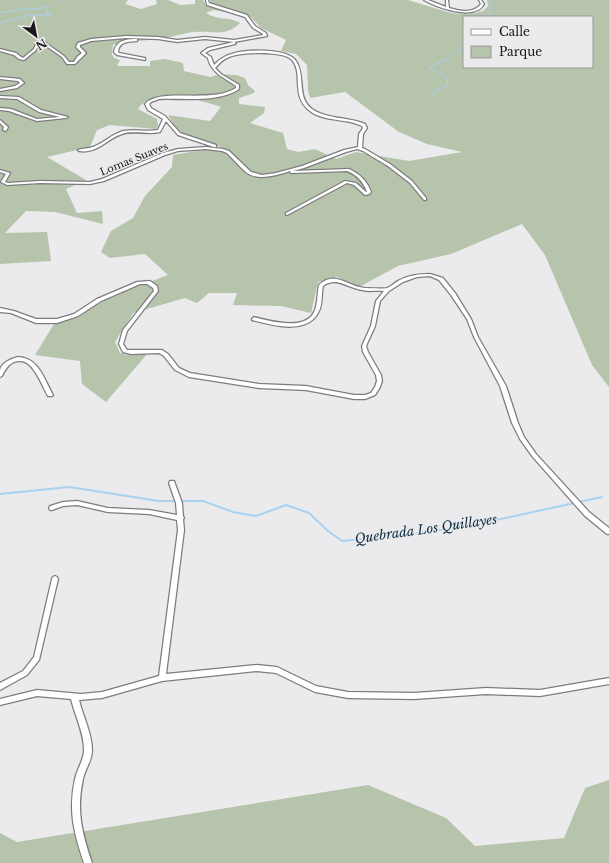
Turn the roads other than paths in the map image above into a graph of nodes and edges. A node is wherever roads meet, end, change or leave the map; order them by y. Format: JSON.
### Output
{"nodes":[{"id":1,"x":207,"y":0,"type":"edge"},
{"id":2,"x":426,"y":0,"type":"edge"},
{"id":3,"x":447,"y":0,"type":"edge"},
{"id":4,"x":480,"y":0,"type":"edge"},
{"id":5,"x":447,"y":7,"type":"junction"},
{"id":6,"x":164,"y":39,"type":"junction"},
{"id":7,"x":245,"y":40,"type":"junction"},
{"id":8,"x":0,"y":50,"type":"edge"},
{"id":9,"x":144,"y":59,"type":"dead end"},
{"id":10,"x":214,"y":67,"type":"junction"},
{"id":11,"x":0,"y":78,"type":"edge"},
{"id":12,"x":0,"y":90,"type":"edge"},
{"id":13,"x":0,"y":97,"type":"edge"},
{"id":14,"x":0,"y":109,"type":"edge"},
{"id":15,"x":165,"y":119,"type":"junction"},
{"id":16,"x":0,"y":121,"type":"edge"},
{"id":17,"x":5,"y":130,"type":"dead end"},
{"id":18,"x":360,"y":149,"type":"junction"},
{"id":19,"x":80,"y":150,"type":"dead end"},
{"id":20,"x":226,"y":151,"type":"junction"},
{"id":21,"x":0,"y":171,"type":"edge"},
{"id":22,"x":288,"y":171,"type":"junction"},
{"id":23,"x":425,"y":199,"type":"dead end"},
{"id":24,"x":287,"y":214,"type":"dead end"},
{"id":25,"x":387,"y":290,"type":"junction"},
{"id":26,"x":0,"y":310,"type":"edge"},
{"id":27,"x":254,"y":319,"type":"dead end"},
{"id":28,"x":0,"y":374,"type":"edge"},
{"id":29,"x":50,"y":395,"type":"dead end"},
{"id":30,"x":172,"y":483,"type":"dead end"},
{"id":31,"x":52,"y":508,"type":"dead end"},
{"id":32,"x":181,"y":518,"type":"junction"},
{"id":33,"x":609,"y":532,"type":"edge"},
{"id":34,"x":55,"y":579,"type":"dead end"},
{"id":35,"x":162,"y":678,"type":"junction"},
{"id":36,"x":609,"y":681,"type":"edge"},
{"id":37,"x":0,"y":687,"type":"edge"},
{"id":38,"x":74,"y":696,"type":"junction"},
{"id":39,"x":0,"y":702,"type":"edge"},
{"id":40,"x":88,"y":863,"type":"edge"}],
"edges":[{"from":1,"to":7,"type":"street"},
{"from":2,"to":5,"type":"street"},
{"from":3,"to":5,"type":"street"},
{"from":4,"to":5,"type":"street"},
{"from":6,"to":7,"type":"street"},
{"from":6,"to":8,"type":"street"},
{"from":6,"to":9,"type":"street"},
{"from":7,"to":10,"type":"street"},
{"from":10,"to":15,"type":"street"},
{"from":10,"to":18,"type":"street"},
{"from":11,"to":12,"type":"street"},
{"from":13,"to":14,"type":"street"},
{"from":15,"to":19,"type":"street"},
{"from":15,"to":20,"type":"street"},
{"from":16,"to":17,"type":"street"},
{"from":18,"to":22,"type":"street"},
{"from":18,"to":23,"type":"street"},
{"from":20,"to":21,"type":"street","name":"Lomas Suaves"},
{"from":20,"to":22,"type":"street"},
{"from":22,"to":24,"type":"street"},
{"from":25,"to":26,"type":"street"},
{"from":25,"to":27,"type":"street"},
{"from":25,"to":33,"type":"street"},
{"from":28,"to":29,"type":"street"},
{"from":30,"to":32,"type":"street"},
{"from":31,"to":32,"type":"street"},
{"from":32,"to":35,"type":"street"},
{"from":34,"to":37,"type":"street"},
{"from":35,"to":36,"type":"street"},
{"from":35,"to":38,"type":"street"},
{"from":38,"to":39,"type":"street"},
{"from":38,"to":40,"type":"street"}]}
